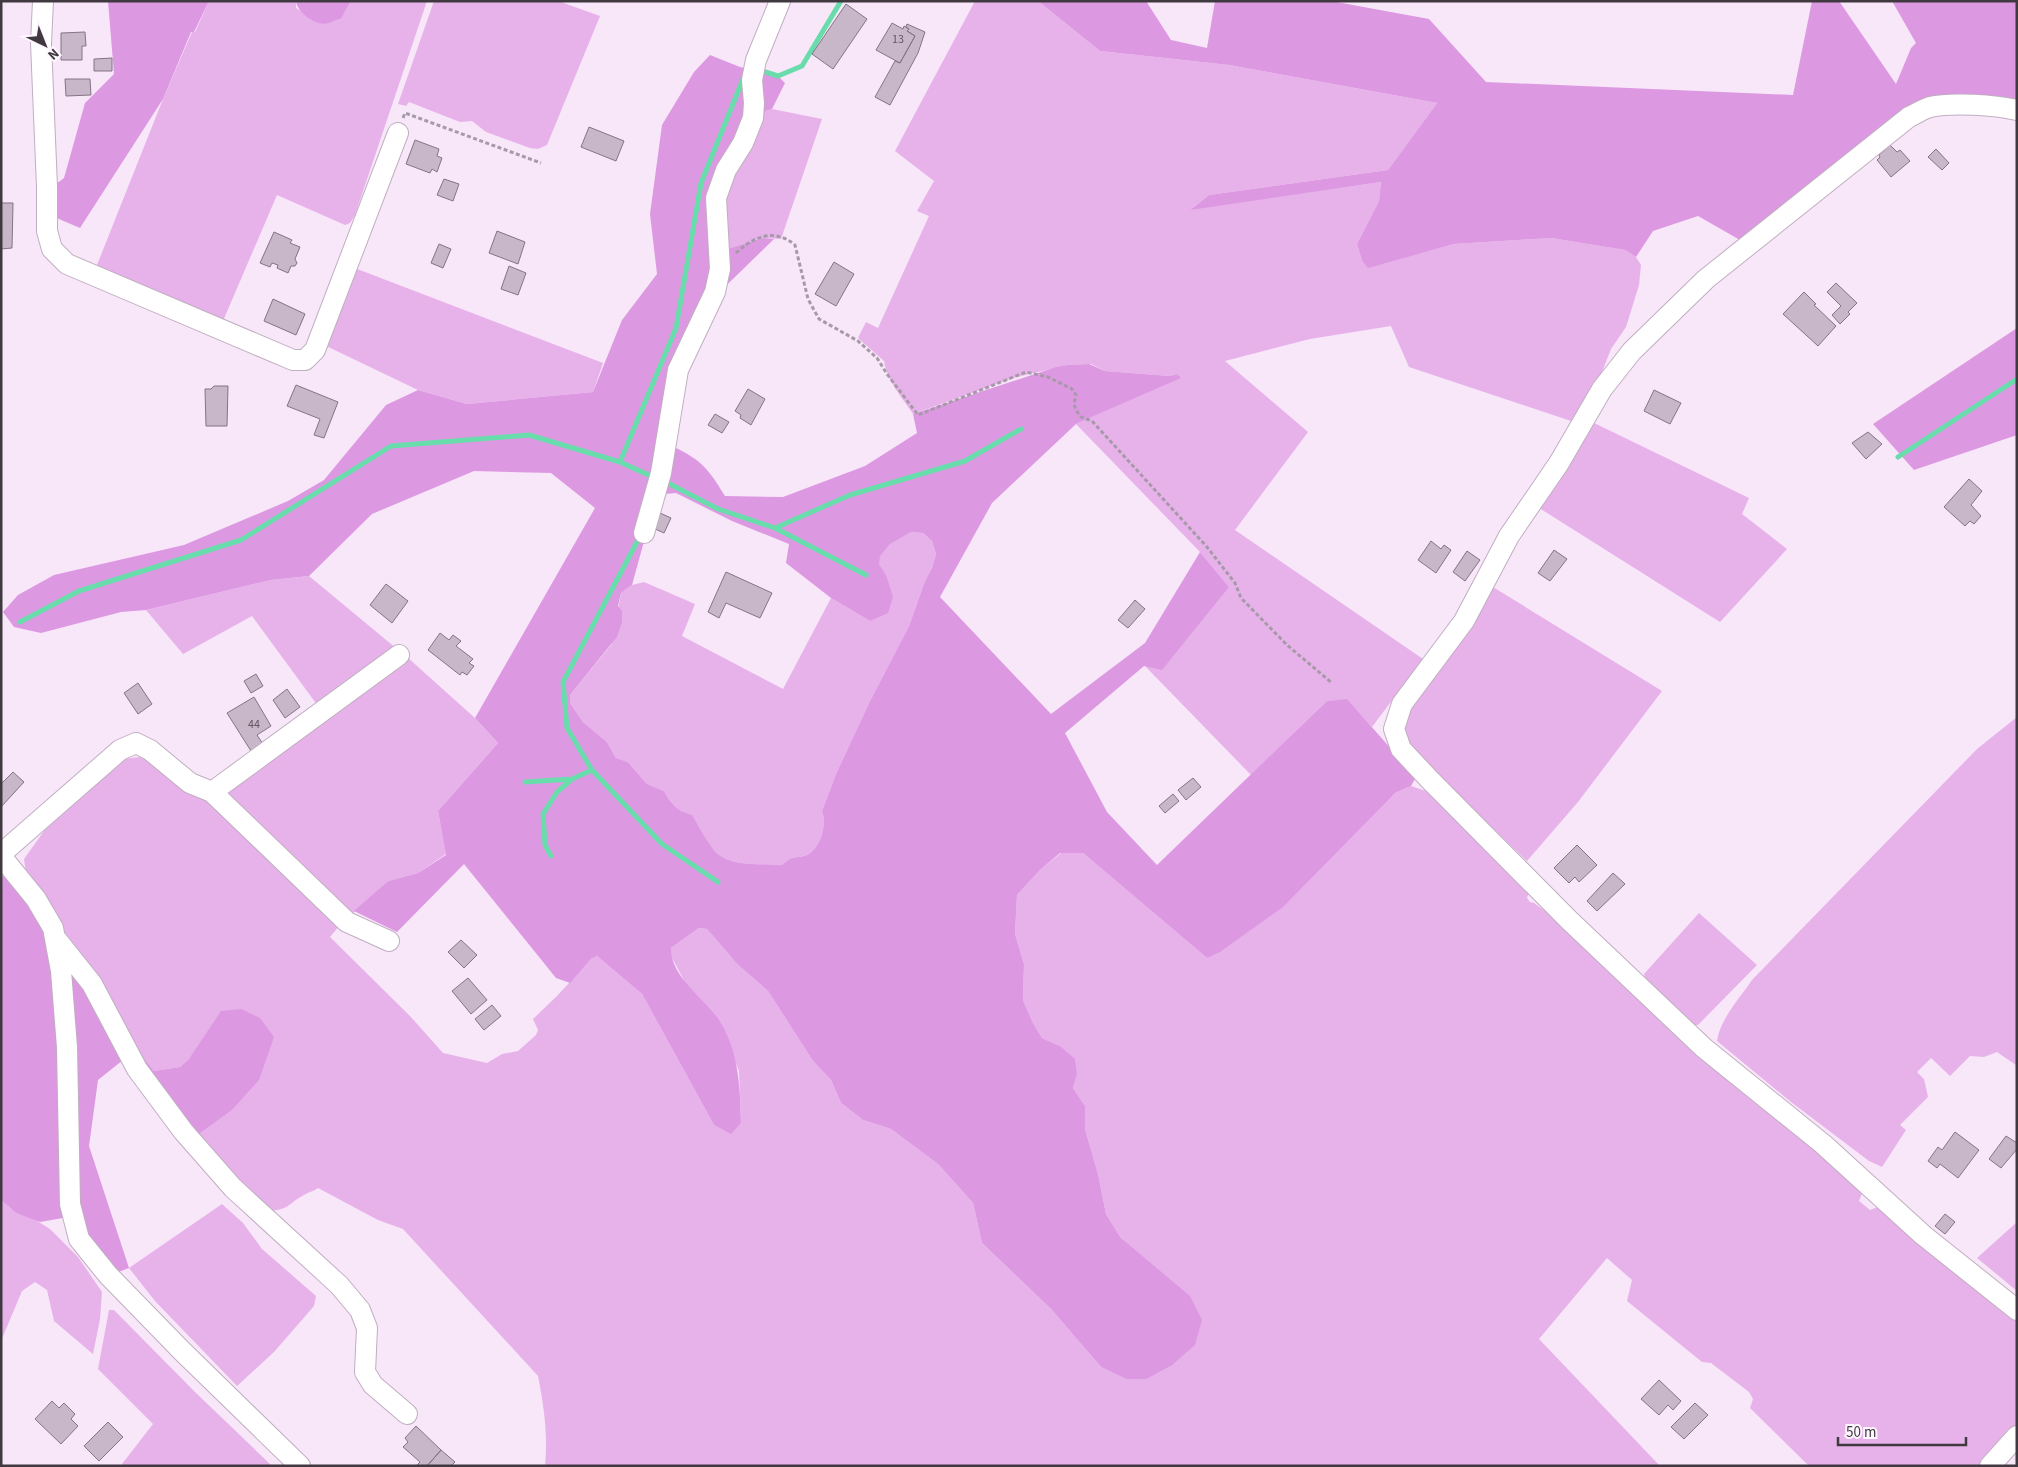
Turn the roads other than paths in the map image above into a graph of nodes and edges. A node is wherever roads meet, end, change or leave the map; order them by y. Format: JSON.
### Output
{"nodes":[{"id":1,"x":43,"y":1,"type":"edge"},
{"id":2,"x":780,"y":1,"type":"edge"},
{"id":3,"x":2017,"y":110,"type":"edge"},
{"id":4,"x":398,"y":133,"type":"road end"},
{"id":5,"x":644,"y":534,"type":"dead end"},
{"id":6,"x":399,"y":655,"type":"dead end"},
{"id":7,"x":212,"y":792,"type":"junction"},
{"id":8,"x":1,"y":855,"type":"edge"},
{"id":9,"x":55,"y":939,"type":"junction"},
{"id":10,"x":389,"y":941,"type":"dead end"},
{"id":11,"x":2017,"y":1310,"type":"edge"},
{"id":12,"x":407,"y":1414,"type":"dead end"},
{"id":13,"x":2017,"y":1436,"type":"edge"},
{"id":14,"x":300,"y":1466,"type":"edge"},
{"id":15,"x":1990,"y":1466,"type":"edge"}],
"edges":[{"from":1,"to":4,"type":"street"},
{"from":2,"to":5,"type":"street"},
{"from":3,"to":11,"type":"street"},
{"from":6,"to":7,"type":"street"},
{"from":7,"to":8,"type":"street"},
{"from":7,"to":10,"type":"street"},
{"from":8,"to":9,"type":"street"},
{"from":9,"to":12,"type":"street"},
{"from":9,"to":14,"type":"street"},
{"from":13,"to":15,"type":"street"}]}
